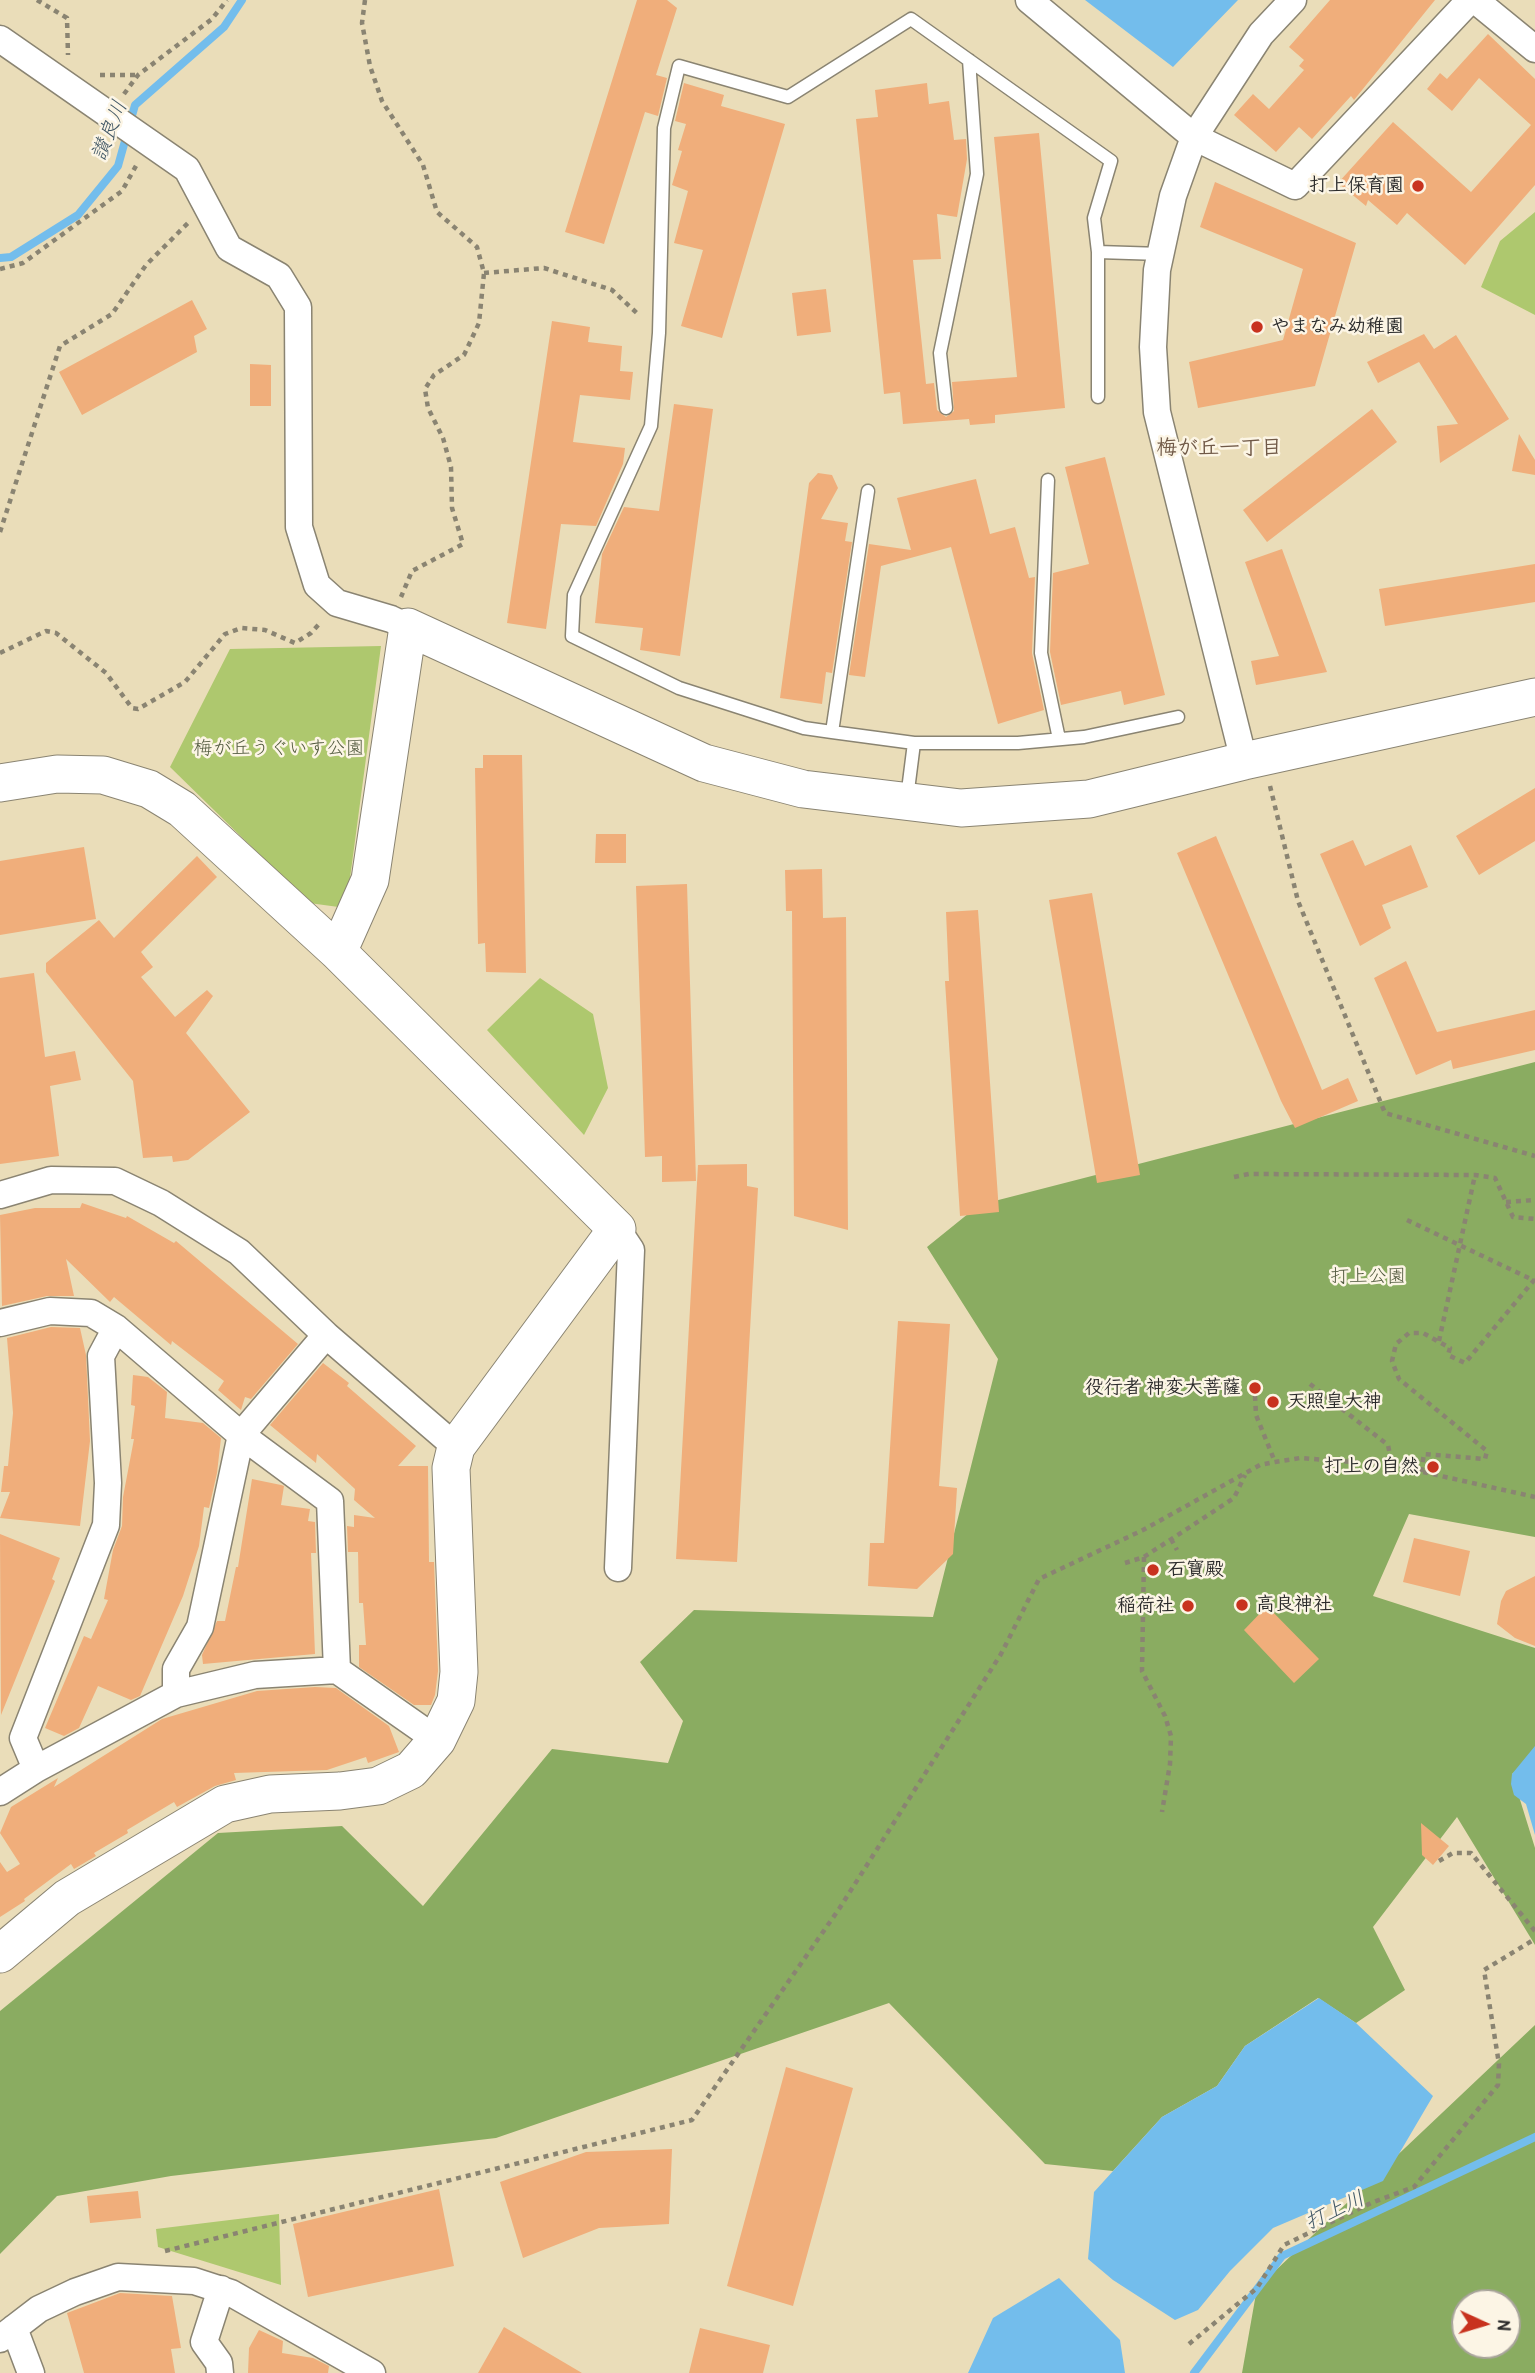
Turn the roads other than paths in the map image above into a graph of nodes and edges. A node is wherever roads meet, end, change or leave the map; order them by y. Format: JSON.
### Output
{"nodes":[{"id":1,"x":1029,"y":0,"type":"edge"},
{"id":2,"x":1293,"y":0,"type":"edge"},
{"id":3,"x":1473,"y":0,"type":"edge"},
{"id":4,"x":0,"y":39,"type":"edge"},
{"id":5,"x":1535,"y":49,"type":"edge"},
{"id":6,"x":969,"y":60,"type":"junction"},
{"id":7,"x":1194,"y":137,"type":"junction"},
{"id":8,"x":1098,"y":252,"type":"junction"},
{"id":9,"x":1161,"y":254,"type":"junction"},
{"id":10,"x":1098,"y":397,"type":"dead end"},
{"id":11,"x":946,"y":408,"type":"dead end"},
{"id":12,"x":1048,"y":480,"type":"dead end"},
{"id":13,"x":868,"y":491,"type":"dead end"},
{"id":14,"x":400,"y":623,"type":"junction"},
{"id":15,"x":1535,"y":697,"type":"edge"},
{"id":16,"x":1178,"y":717,"type":"dead end"},
{"id":17,"x":832,"y":732,"type":"junction"},
{"id":18,"x":1059,"y":739,"type":"junction"},
{"id":19,"x":914,"y":743,"type":"junction"},
{"id":20,"x":1257,"y":773,"type":"junction"},
{"id":21,"x":0,"y":783,"type":"edge"},
{"id":22,"x":906,"y":802,"type":"junction"},
{"id":23,"x":338,"y":952,"type":"junction"},
{"id":24,"x":0,"y":1195,"type":"edge"},
{"id":25,"x":617,"y":1229,"type":"junction"},
{"id":26,"x":0,"y":1323,"type":"edge"},
{"id":27,"x":116,"y":1328,"type":"junction"},
{"id":28,"x":326,"y":1335,"type":"junction"},
{"id":29,"x":241,"y":1435,"type":"junction"},
{"id":30,"x":456,"y":1447,"type":"junction"},
{"id":31,"x":618,"y":1569,"type":"dead end"},
{"id":32,"x":337,"y":1670,"type":"junction"},
{"id":33,"x":176,"y":1695,"type":"junction"},
{"id":34,"x":438,"y":1740,"type":"junction"},
{"id":35,"x":36,"y":1769,"type":"junction"},
{"id":36,"x":0,"y":1792,"type":"edge"},
{"id":37,"x":0,"y":1952,"type":"edge"},
{"id":38,"x":221,"y":2290,"type":"junction"},
{"id":39,"x":7,"y":2333,"type":"edge"},
{"id":40,"x":32,"y":2373,"type":"edge"},
{"id":41,"x":220,"y":2373,"type":"edge"},
{"id":42,"x":372,"y":2373,"type":"edge"}],
"edges":[{"from":1,"to":7,"type":"street"},
{"from":2,"to":7,"type":"street"},
{"from":3,"to":5,"type":"street"},
{"from":3,"to":7,"type":"street"},
{"from":4,"to":14,"type":"street"},
{"from":6,"to":8,"type":"lane"},
{"from":6,"to":11,"type":"lane"},
{"from":6,"to":17,"type":"lane"},
{"from":7,"to":9,"type":"street"},
{"from":8,"to":9,"type":"lane"},
{"from":8,"to":10,"type":"lane"},
{"from":9,"to":20,"type":"street"},
{"from":12,"to":18,"type":"lane"},
{"from":13,"to":17,"type":"lane"},
{"from":14,"to":22,"type":"street"},
{"from":14,"to":23,"type":"street"},
{"from":15,"to":20,"type":"street"},
{"from":16,"to":18,"type":"lane"},
{"from":17,"to":19,"type":"lane"},
{"from":18,"to":19,"type":"lane"},
{"from":19,"to":22,"type":"lane"},
{"from":20,"to":22,"type":"street"},
{"from":21,"to":23,"type":"street"},
{"from":23,"to":25,"type":"street"},
{"from":24,"to":28,"type":"street"},
{"from":25,"to":30,"type":"street"},
{"from":25,"to":31,"type":"street"},
{"from":26,"to":27,"type":"street"},
{"from":27,"to":29,"type":"street"},
{"from":27,"to":35,"type":"street"},
{"from":28,"to":29,"type":"street"},
{"from":28,"to":30,"type":"street"},
{"from":29,"to":32,"type":"street"},
{"from":29,"to":33,"type":"street"},
{"from":30,"to":34,"type":"street"},
{"from":32,"to":33,"type":"street"},
{"from":32,"to":34,"type":"street"},
{"from":33,"to":35,"type":"street"},
{"from":34,"to":37,"type":"street"},
{"from":35,"to":36,"type":"street"},
{"from":38,"to":39,"type":"street"},
{"from":38,"to":41,"type":"street"},
{"from":38,"to":42,"type":"street"},
{"from":39,"to":40,"type":"street"}]}
